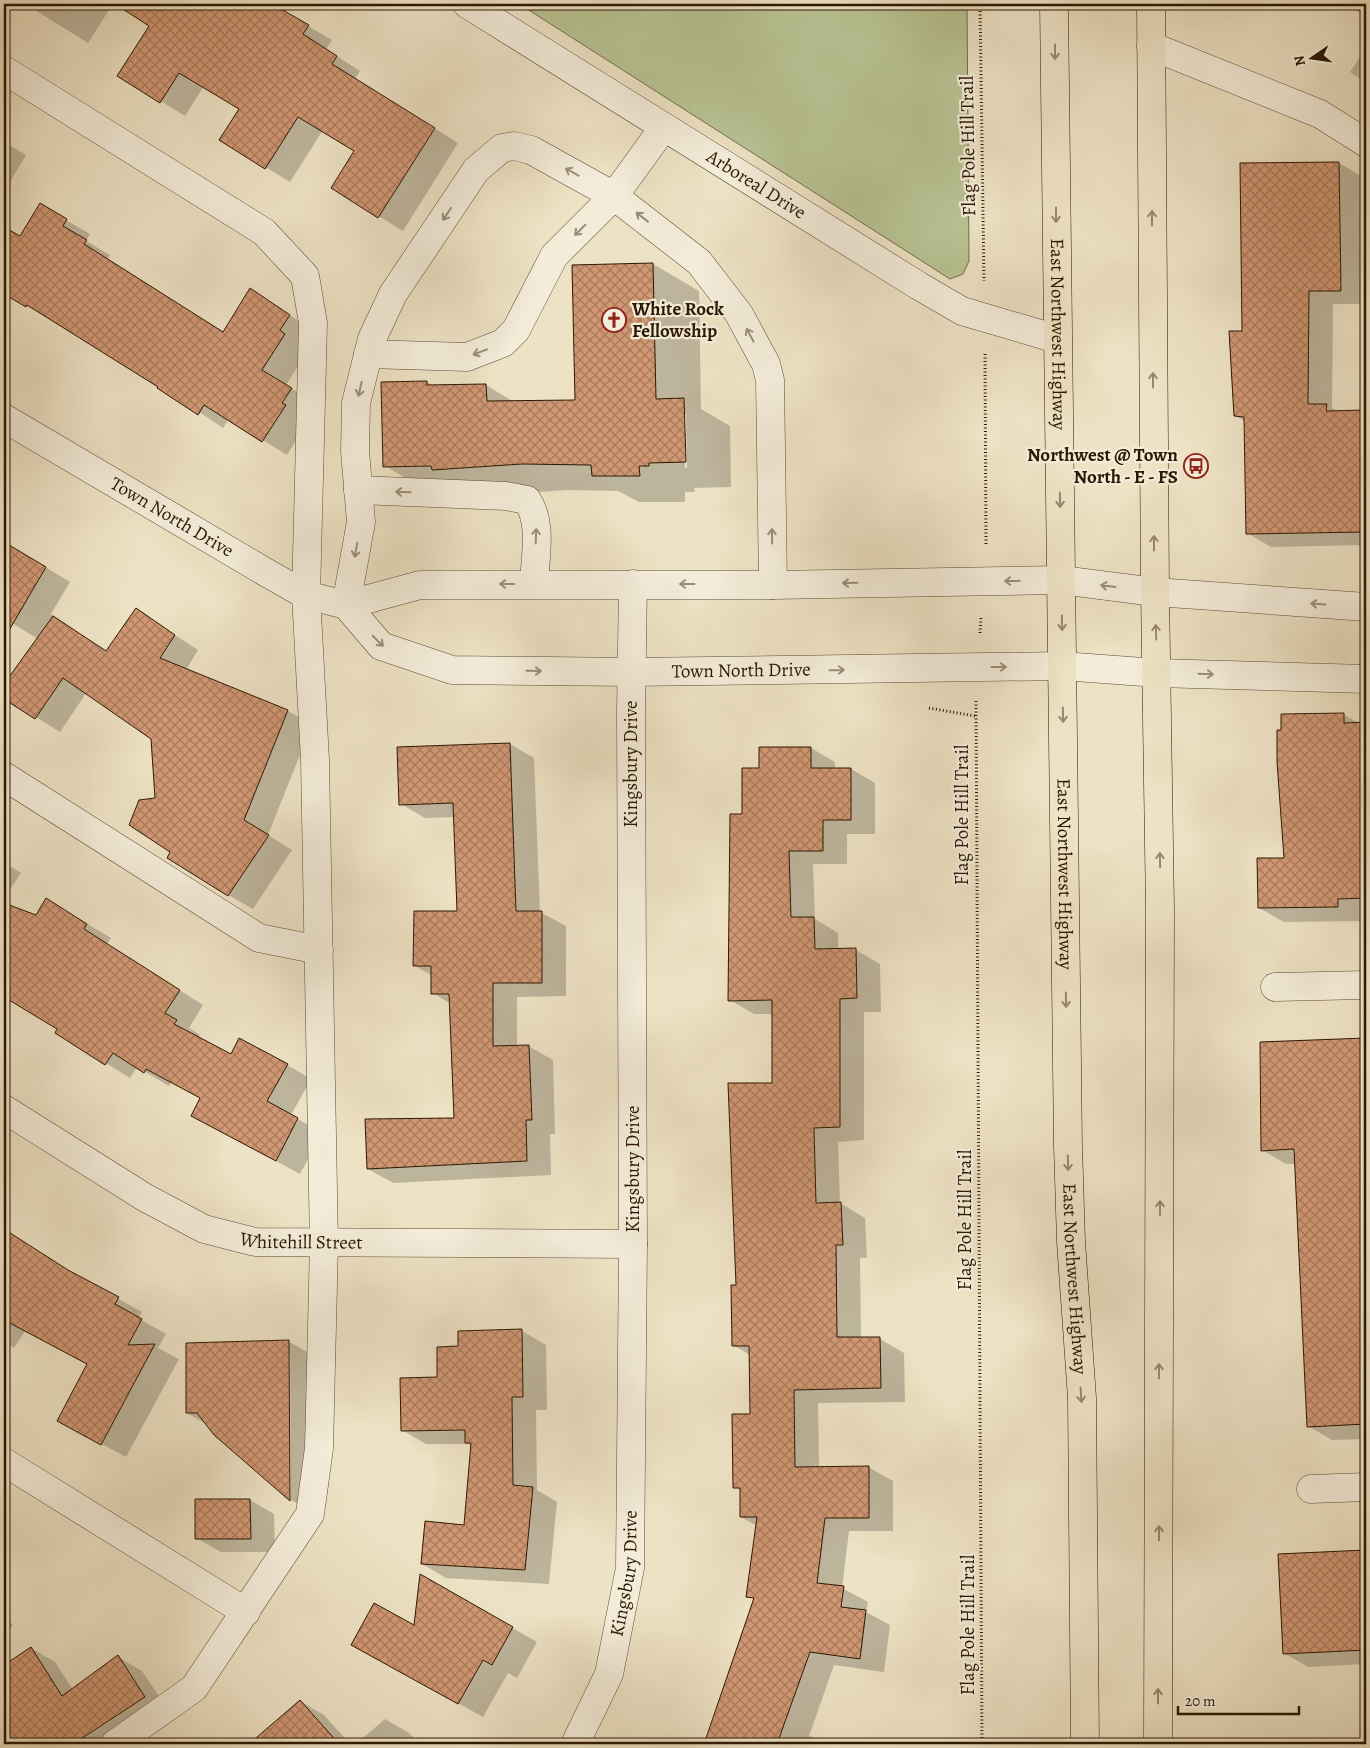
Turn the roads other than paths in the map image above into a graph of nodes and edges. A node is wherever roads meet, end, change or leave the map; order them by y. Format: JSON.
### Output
{"nodes":[{"id":1,"x":467,"y":4,"type":"edge"},
{"id":2,"x":1054,"y":4,"type":"edge"},
{"id":3,"x":1151,"y":4,"type":"edge"},
{"id":4,"x":1150,"y":46,"type":"junction"},
{"id":5,"x":4,"y":70,"type":"edge"},
{"id":6,"x":664,"y":127,"type":"junction"},
{"id":7,"x":1366,"y":143,"type":"edge"},
{"id":8,"x":614,"y":196,"type":"junction"},
{"id":9,"x":1057,"y":339,"type":"junction"},
{"id":10,"x":368,"y":354,"type":"junction"},
{"id":11,"x":4,"y":418,"type":"edge"},
{"id":12,"x":358,"y":490,"type":"junction"},
{"id":13,"x":1061,"y":580,"type":"junction"},
{"id":14,"x":534,"y":584,"type":"junction"},
{"id":15,"x":633,"y":584,"type":"junction"},
{"id":16,"x":773,"y":584,"type":"junction"},
{"id":17,"x":1154,"y":592,"type":"junction"},
{"id":18,"x":306,"y":595,"type":"junction"},
{"id":19,"x":346,"y":604,"type":"junction"},
{"id":20,"x":1366,"y":608,"type":"edge"},
{"id":21,"x":1062,"y":666,"type":"junction"},
{"id":22,"x":631,"y":672,"type":"junction"},
{"id":23,"x":1158,"y":673,"type":"junction"},
{"id":24,"x":1366,"y":679,"type":"edge"},
{"id":25,"x":4,"y":776,"type":"edge"},
{"id":26,"x":319,"y":950,"type":"junction"},
{"id":27,"x":1366,"y":984,"type":"edge"},
{"id":28,"x":1275,"y":987,"type":"dead end"},
{"id":29,"x":4,"y":1109,"type":"edge"},
{"id":30,"x":324,"y":1244,"type":"junction"},
{"id":31,"x":633,"y":1244,"type":"junction"},
{"id":32,"x":4,"y":1462,"type":"edge"},
{"id":33,"x":1366,"y":1487,"type":"edge"},
{"id":34,"x":1311,"y":1489,"type":"dead end"},
{"id":35,"x":246,"y":1612,"type":"junction"},
{"id":36,"x":115,"y":1744,"type":"edge"},
{"id":37,"x":575,"y":1744,"type":"edge"},
{"id":38,"x":1085,"y":1744,"type":"edge"},
{"id":39,"x":1158,"y":1744,"type":"edge"}],
"edges":[{"from":1,"to":6,"type":"street","name":"Arboreal Drive"},
{"from":2,"to":9,"type":"main road","name":"East Northwest Highway","one_way":true},
{"from":3,"to":4,"type":"main road"},
{"from":4,"to":7,"type":"street"},
{"from":17,"to":4,"type":"main road","one_way":true},
{"from":5,"to":18,"type":"street"},
{"from":6,"to":8,"type":"street"},
{"from":6,"to":9,"type":"street","name":"Arboreal Drive"},
{"from":8,"to":10,"type":"street","one_way":true},
{"from":8,"to":10,"type":"street","one_way":true},
{"from":16,"to":8,"type":"street","one_way":true},
{"from":9,"to":13,"type":"main road","name":"East Northwest Highway","one_way":true},
{"from":10,"to":12,"type":"street","one_way":true},
{"from":11,"to":18,"type":"street","name":"Town North Drive"},
{"from":14,"to":12,"type":"street","one_way":true},
{"from":12,"to":19,"type":"street","one_way":true},
{"from":13,"to":16,"type":"street","name":"Town North Drive","one_way":true},
{"from":17,"to":13,"type":"street","name":"Town North Drive","one_way":true},
{"from":13,"to":21,"type":"main road","name":"East Northwest Highway","one_way":true},
{"from":14,"to":15,"type":"street","name":"Town North Drive"},
{"from":14,"to":19,"type":"street","name":"Town North Drive","one_way":true},
{"from":16,"to":15,"type":"street","name":"Town North Drive","one_way":true},
{"from":15,"to":22,"type":"street","name":"Kingsbury Drive"},
{"from":20,"to":17,"type":"street","name":"Town North Drive","one_way":true},
{"from":23,"to":17,"type":"main road","one_way":true},
{"from":18,"to":19,"type":"street","name":"Town North Drive"},
{"from":18,"to":26,"type":"street"},
{"from":19,"to":22,"type":"street","name":"Town North Drive","one_way":true},
{"from":22,"to":21,"type":"street","name":"Town North Drive","one_way":true},
{"from":21,"to":23,"type":"street","name":"Town North Drive"},
{"from":21,"to":38,"type":"main road","name":"East Northwest Highway","one_way":true},
{"from":22,"to":31,"type":"street","name":"Kingsbury Drive"},
{"from":23,"to":24,"type":"street","name":"Town North Drive","one_way":true},
{"from":39,"to":23,"type":"main road","one_way":true},
{"from":25,"to":26,"type":"street"},
{"from":26,"to":30,"type":"street"},
{"from":27,"to":28,"type":"street"},
{"from":29,"to":30,"type":"street","name":"Whitehill Street"},
{"from":30,"to":31,"type":"street","name":"Whitehill Street"},
{"from":30,"to":35,"type":"street"},
{"from":31,"to":37,"type":"street","name":"Kingsbury Drive"},
{"from":32,"to":35,"type":"street"},
{"from":33,"to":34,"type":"street"},
{"from":35,"to":36,"type":"street"}]}
